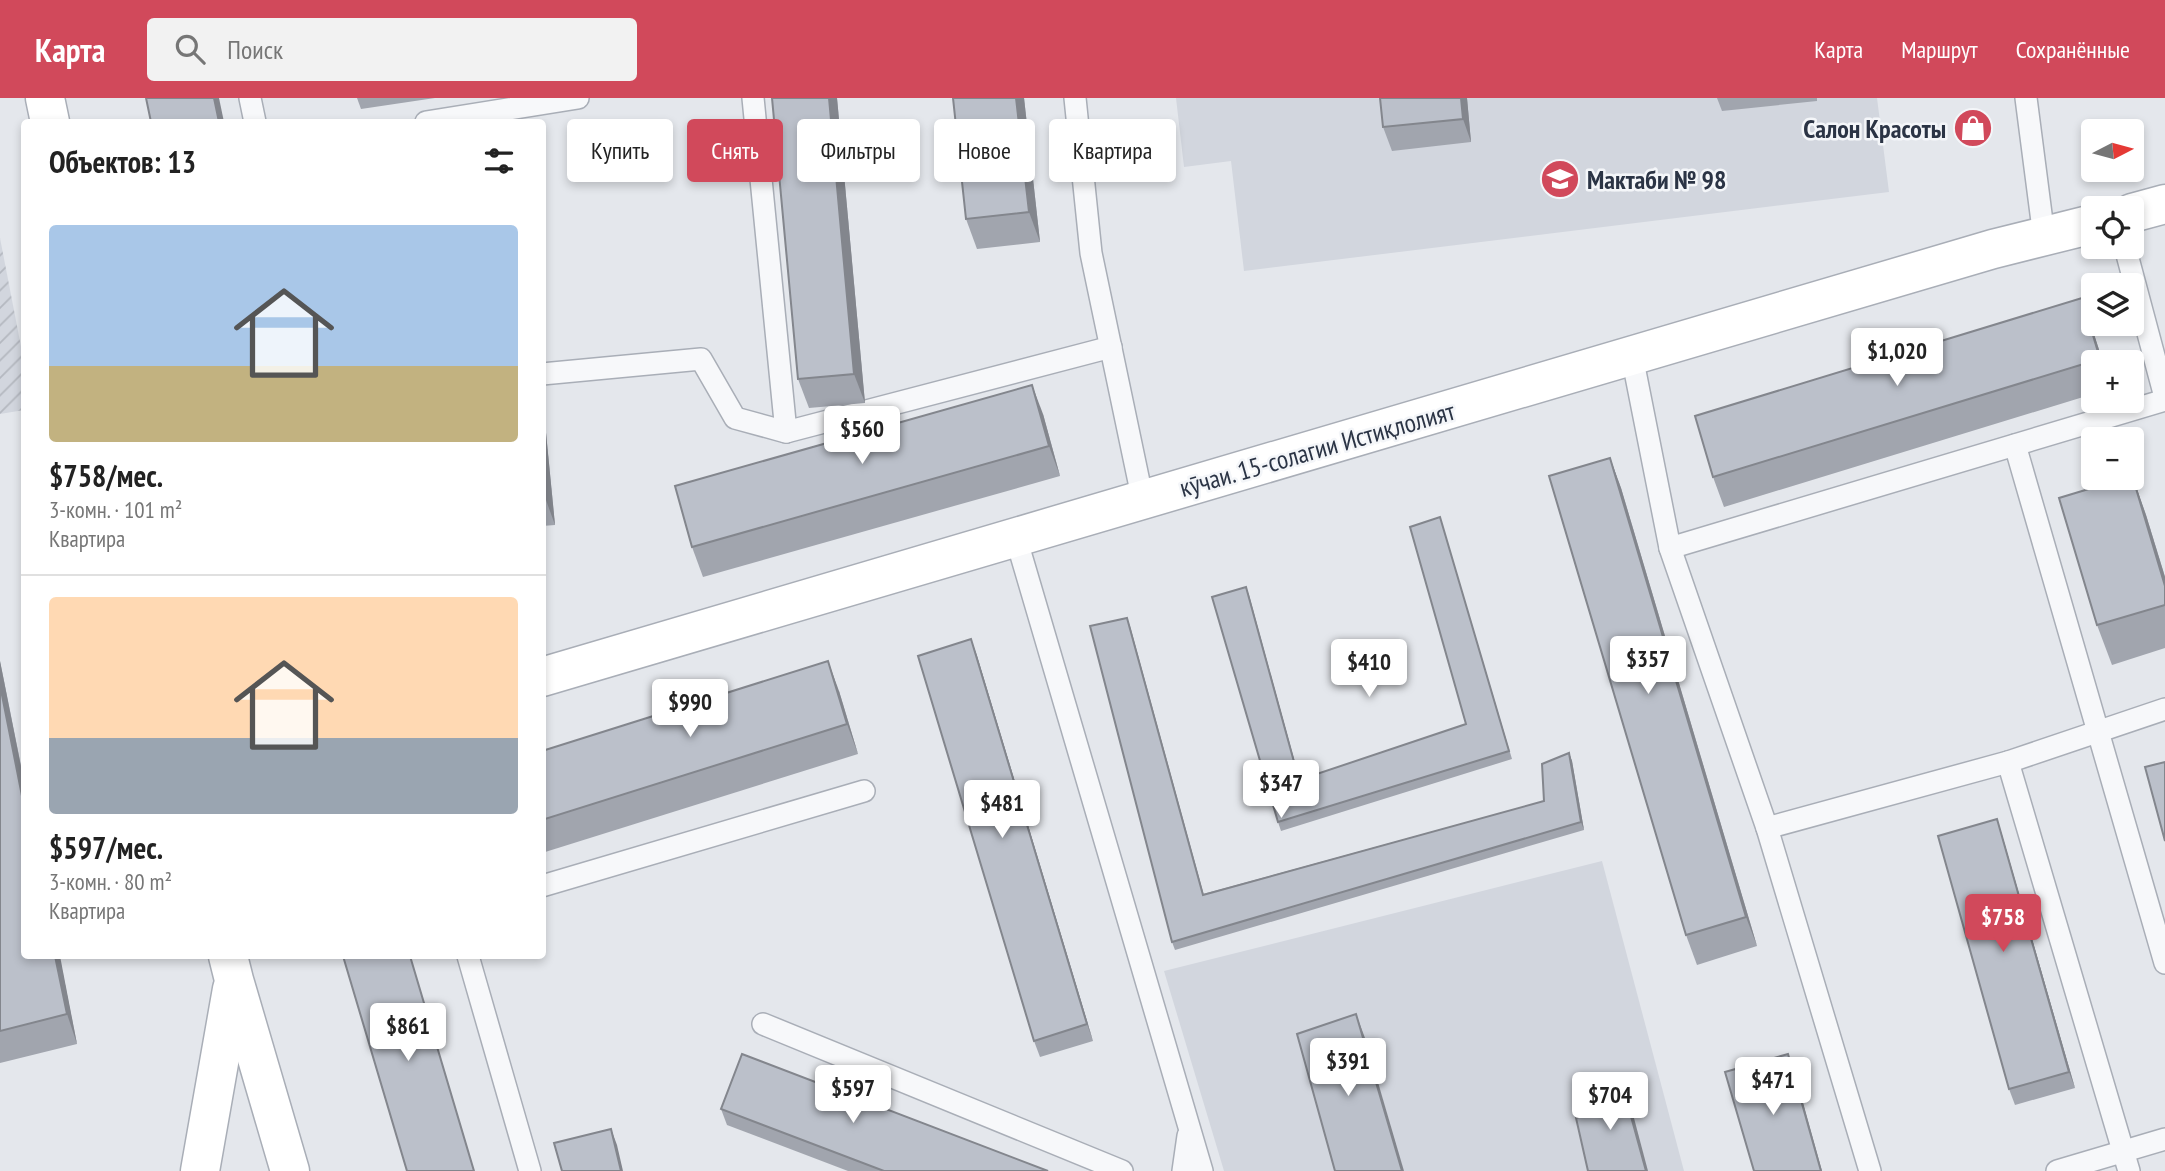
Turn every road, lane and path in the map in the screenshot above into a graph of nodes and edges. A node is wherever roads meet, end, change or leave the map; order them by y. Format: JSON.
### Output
{"nodes":[{"id":1,"x":45,"y":98,"type":"edge"},
{"id":2,"x":250,"y":98,"type":"edge"},
{"id":3,"x":578,"y":98,"type":"edge"},
{"id":4,"x":753,"y":98,"type":"edge"},
{"id":5,"x":1075,"y":98,"type":"edge"},
{"id":6,"x":2026,"y":98,"type":"edge"},
{"id":7,"x":49,"y":119,"type":"edge"},
{"id":8,"x":254,"y":119,"type":"edge"},
{"id":9,"x":445,"y":119,"type":"edge"},
{"id":10,"x":2165,"y":204,"type":"edge"},
{"id":11,"x":2144,"y":210,"type":"edge"},
{"id":12,"x":2081,"y":227,"type":"edge"},
{"id":13,"x":2044,"y":237,"type":"junction"},
{"id":14,"x":2128,"y":259,"type":"edge"},
{"id":15,"x":1111,"y":347,"type":"junction"},
{"id":16,"x":1633,"y":356,"type":"junction"},
{"id":17,"x":546,"y":374,"type":"edge"},
{"id":18,"x":2165,"y":399,"type":"edge"},
{"id":19,"x":786,"y":432,"type":"junction"},
{"id":20,"x":2015,"y":445,"type":"junction"},
{"id":21,"x":1143,"y":501,"type":"junction"},
{"id":22,"x":1016,"y":538,"type":"junction"},
{"id":23,"x":1670,"y":548,"type":"junction"},
{"id":24,"x":546,"y":676,"type":"edge"},
{"id":25,"x":2165,"y":709,"type":"edge"},
{"id":26,"x":2097,"y":732,"type":"junction"},
{"id":27,"x":2008,"y":762,"type":"junction"},
{"id":28,"x":864,"y":791,"type":"dead end"},
{"id":29,"x":1767,"y":828,"type":"junction"},
{"id":30,"x":546,"y":885,"type":"edge"},
{"id":31,"x":469,"y":959,"type":"edge"},
{"id":32,"x":2165,"y":964,"type":"edge"},
{"id":33,"x":231,"y":968,"type":"edge"},
{"id":34,"x":763,"y":1024,"type":"dead end"},
{"id":35,"x":1189,"y":1127,"type":"junction"},
{"id":36,"x":2165,"y":1139,"type":"edge"},
{"id":37,"x":2126,"y":1161,"type":"edge"},
{"id":38,"x":200,"y":1171,"type":"edge"},
{"id":39,"x":290,"y":1171,"type":"edge"},
{"id":40,"x":530,"y":1171,"type":"edge"},
{"id":41,"x":1122,"y":1171,"type":"edge"},
{"id":42,"x":1183,"y":1171,"type":"edge"},
{"id":43,"x":1202,"y":1171,"type":"edge"},
{"id":44,"x":1870,"y":1171,"type":"edge"},
{"id":45,"x":2057,"y":1171,"type":"edge"}],
"edges":[{"from":1,"to":7,"type":"street"},
{"from":2,"to":8,"type":"lane"},
{"from":3,"to":9,"type":"lane"},
{"from":4,"to":19,"type":"lane"},
{"from":5,"to":15,"type":"lane"},
{"from":6,"to":13,"type":"lane"},
{"from":10,"to":11,"type":"street"},
{"from":12,"to":13,"type":"street","name":"кӯчаи. 15-солагии Истиқлолият"},
{"from":13,"to":16,"type":"street","name":"кӯчаи. 15-солагии Истиқлолият"},
{"from":14,"to":18,"type":"lane"},
{"from":15,"to":19,"type":"lane"},
{"from":15,"to":21,"type":"lane"},
{"from":16,"to":21,"type":"street","name":"кӯчаи. 15-солагии Истиқлолият"},
{"from":16,"to":23,"type":"lane"},
{"from":17,"to":19,"type":"lane"},
{"from":18,"to":20,"type":"lane"},
{"from":20,"to":23,"type":"lane"},
{"from":20,"to":26,"type":"lane"},
{"from":21,"to":22,"type":"street","name":"кӯчаи. 15-солагии Истиқлолият"},
{"from":22,"to":24,"type":"street","name":"кӯчаи. 15-солагии Истиқлолият"},
{"from":22,"to":35,"type":"lane"},
{"from":23,"to":29,"type":"lane"},
{"from":25,"to":26,"type":"lane"},
{"from":26,"to":27,"type":"lane"},
{"from":26,"to":32,"type":"lane"},
{"from":27,"to":29,"type":"lane"},
{"from":27,"to":37,"type":"lane"},
{"from":28,"to":30,"type":"lane"},
{"from":29,"to":44,"type":"lane"},
{"from":31,"to":40,"type":"lane"},
{"from":33,"to":38,"type":"street"},
{"from":33,"to":39,"type":"street"},
{"from":34,"to":41,"type":"lane"},
{"from":35,"to":42,"type":"lane"},
{"from":35,"to":43,"type":"lane"},
{"from":36,"to":37,"type":"lane"},
{"from":37,"to":45,"type":"lane"}]}
